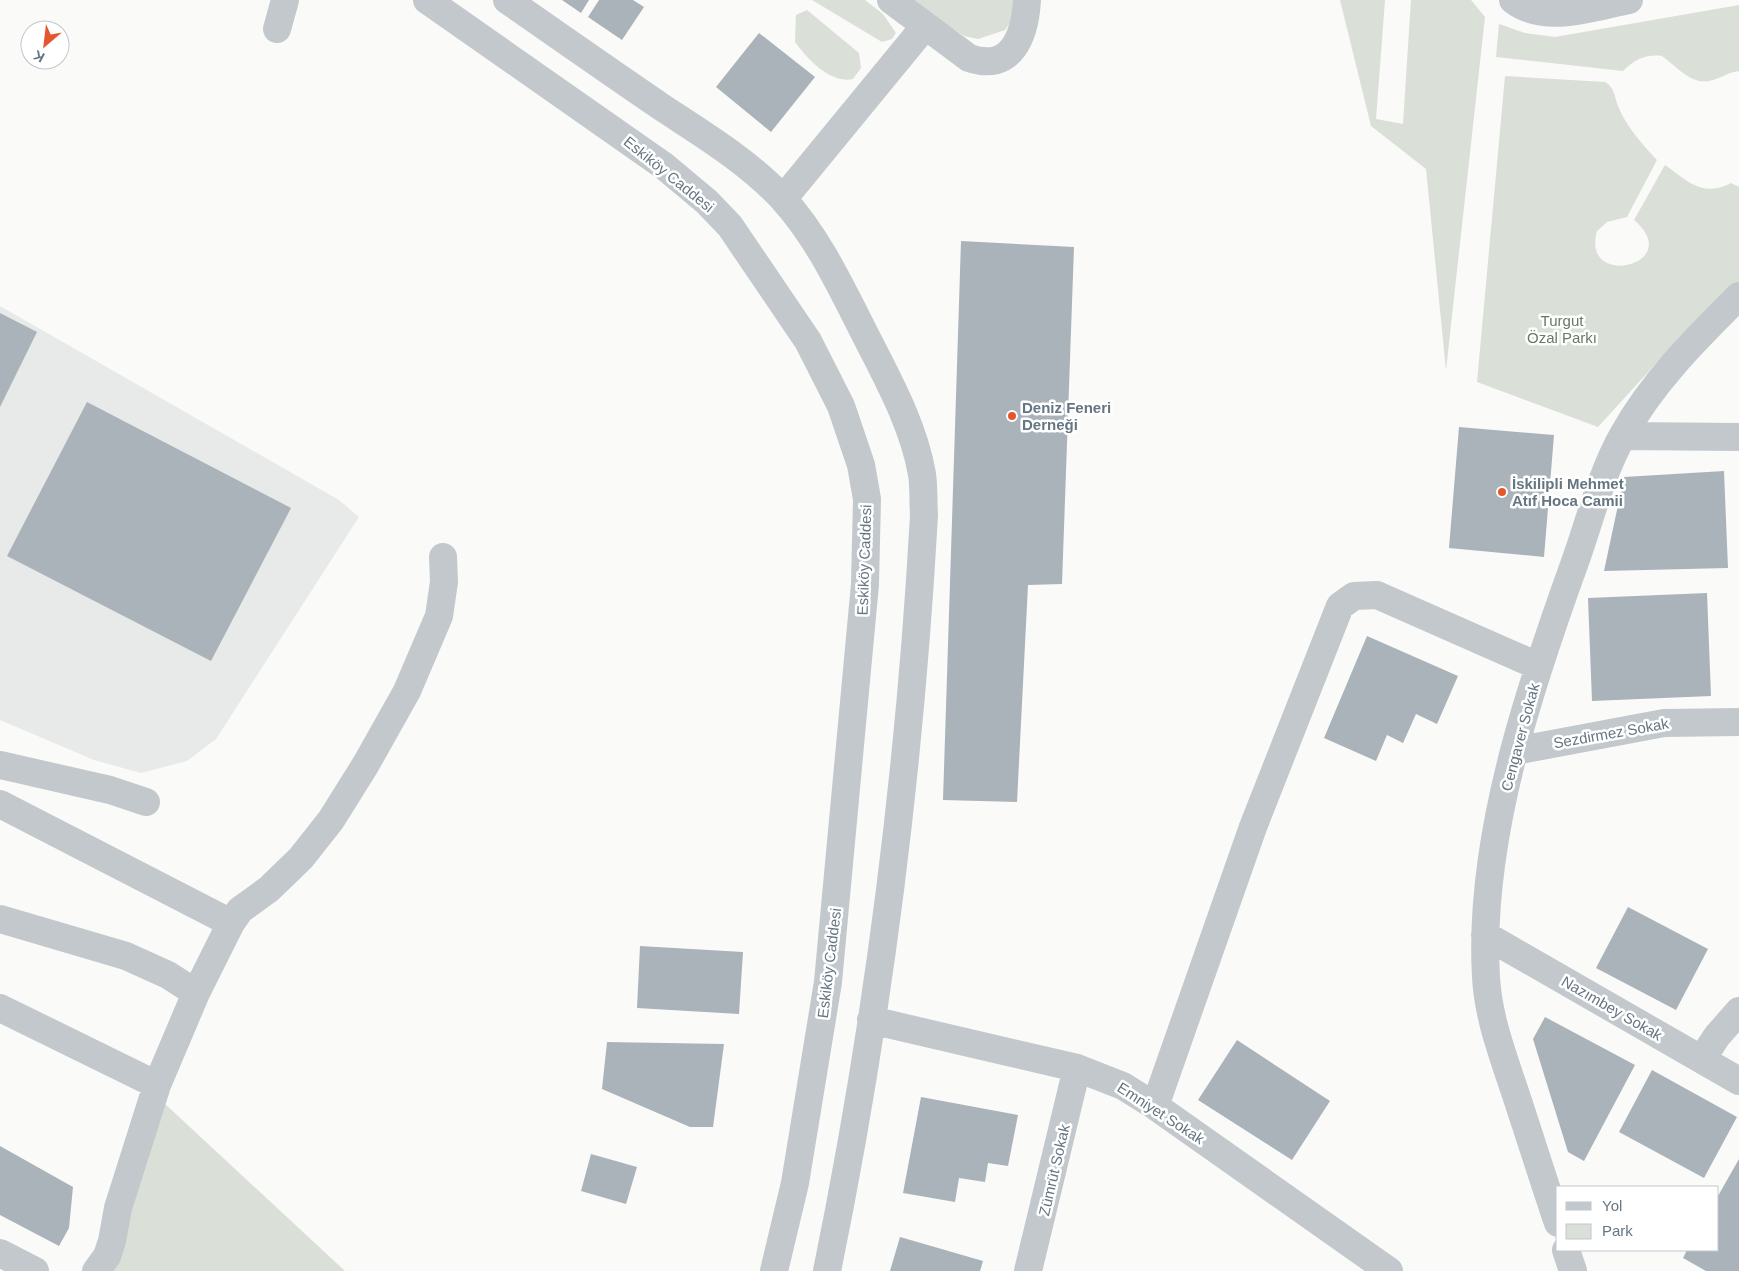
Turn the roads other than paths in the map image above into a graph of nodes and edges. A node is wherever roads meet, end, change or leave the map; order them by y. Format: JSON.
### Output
{"nodes":[{"id":1,"x":285,"y":0,"type":"edge"},
{"id":2,"x":427,"y":0,"type":"edge"},
{"id":3,"x":507,"y":0,"type":"edge"},
{"id":4,"x":891,"y":0,"type":"edge"},
{"id":5,"x":1027,"y":0,"type":"edge"},
{"id":6,"x":1513,"y":0,"type":"edge"},
{"id":7,"x":1629,"y":0,"type":"edge"},
{"id":8,"x":925,"y":26,"type":"junction"},
{"id":9,"x":277,"y":29,"type":"dead end"},
{"id":10,"x":783,"y":199,"type":"junction"},
{"id":11,"x":1739,"y":296,"type":"edge"},
{"id":12,"x":1623,"y":436,"type":"junction"},
{"id":13,"x":1739,"y":437,"type":"edge"},
{"id":14,"x":443,"y":557,"type":"dead end"},
{"id":15,"x":1538,"y":666,"type":"junction"},
{"id":16,"x":1739,"y":722,"type":"edge"},
{"id":17,"x":1514,"y":751,"type":"junction"},
{"id":18,"x":0,"y":765,"type":"edge"},
{"id":19,"x":146,"y":802,"type":"dead end"},
{"id":20,"x":0,"y":804,"type":"edge"},
{"id":21,"x":0,"y":919,"type":"edge"},
{"id":22,"x":231,"y":923,"type":"junction"},
{"id":23,"x":1485,"y":935,"type":"junction"},
{"id":24,"x":196,"y":993,"type":"junction"},
{"id":25,"x":0,"y":1008,"type":"edge"},
{"id":26,"x":1739,"y":1011,"type":"edge"},
{"id":27,"x":871,"y":1020,"type":"junction"},
{"id":28,"x":1702,"y":1059,"type":"junction"},
{"id":29,"x":1077,"y":1068,"type":"junction"},
{"id":30,"x":1739,"y":1081,"type":"edge"},
{"id":31,"x":157,"y":1085,"type":"junction"},
{"id":32,"x":1155,"y":1106,"type":"junction"},
{"id":33,"x":1556,"y":1217,"type":"edge"},
{"id":34,"x":1566,"y":1251,"type":"edge"},
{"id":35,"x":0,"y":1253,"type":"edge"},
{"id":36,"x":35,"y":1271,"type":"edge"},
{"id":37,"x":96,"y":1271,"type":"edge"},
{"id":38,"x":774,"y":1271,"type":"edge"},
{"id":39,"x":827,"y":1271,"type":"edge"},
{"id":40,"x":1028,"y":1271,"type":"edge"},
{"id":41,"x":1389,"y":1271,"type":"edge"},
{"id":42,"x":1573,"y":1271,"type":"edge"}],
"edges":[{"from":1,"to":9,"type":"street"},
{"from":2,"to":38,"type":"street","name":"Eskiköy Caddesi"},
{"from":3,"to":10,"type":"street"},
{"from":4,"to":8,"type":"street"},
{"from":5,"to":8,"type":"street"},
{"from":6,"to":7,"type":"street"},
{"from":8,"to":10,"type":"street"},
{"from":10,"to":27,"type":"street"},
{"from":11,"to":12,"type":"street","name":"Cengaver Sokak"},
{"from":12,"to":13,"type":"street"},
{"from":12,"to":15,"type":"street","name":"Cengaver Sokak"},
{"from":14,"to":22,"type":"street"},
{"from":15,"to":17,"type":"street","name":"Cengaver Sokak"},
{"from":15,"to":32,"type":"street"},
{"from":16,"to":17,"type":"street","name":"Sezdirmez Sokak"},
{"from":17,"to":23,"type":"street","name":"Cengaver Sokak"},
{"from":18,"to":19,"type":"street"},
{"from":20,"to":22,"type":"street"},
{"from":21,"to":24,"type":"street"},
{"from":22,"to":24,"type":"street"},
{"from":23,"to":28,"type":"street","name":"Nazımbey Sokak"},
{"from":23,"to":33,"type":"street","name":"Cengaver Sokak"},
{"from":24,"to":31,"type":"street"},
{"from":25,"to":31,"type":"street"},
{"from":26,"to":28,"type":"street"},
{"from":27,"to":29,"type":"street","name":"Emniyet Sokak"},
{"from":27,"to":39,"type":"street"},
{"from":28,"to":30,"type":"street","name":"Nazımbey Sokak"},
{"from":29,"to":32,"type":"street","name":"Emniyet Sokak"},
{"from":29,"to":40,"type":"street","name":"Zümrüt Sokak"},
{"from":31,"to":37,"type":"street"},
{"from":32,"to":41,"type":"street","name":"Emniyet Sokak"},
{"from":34,"to":42,"type":"street"},
{"from":35,"to":36,"type":"street"}]}
